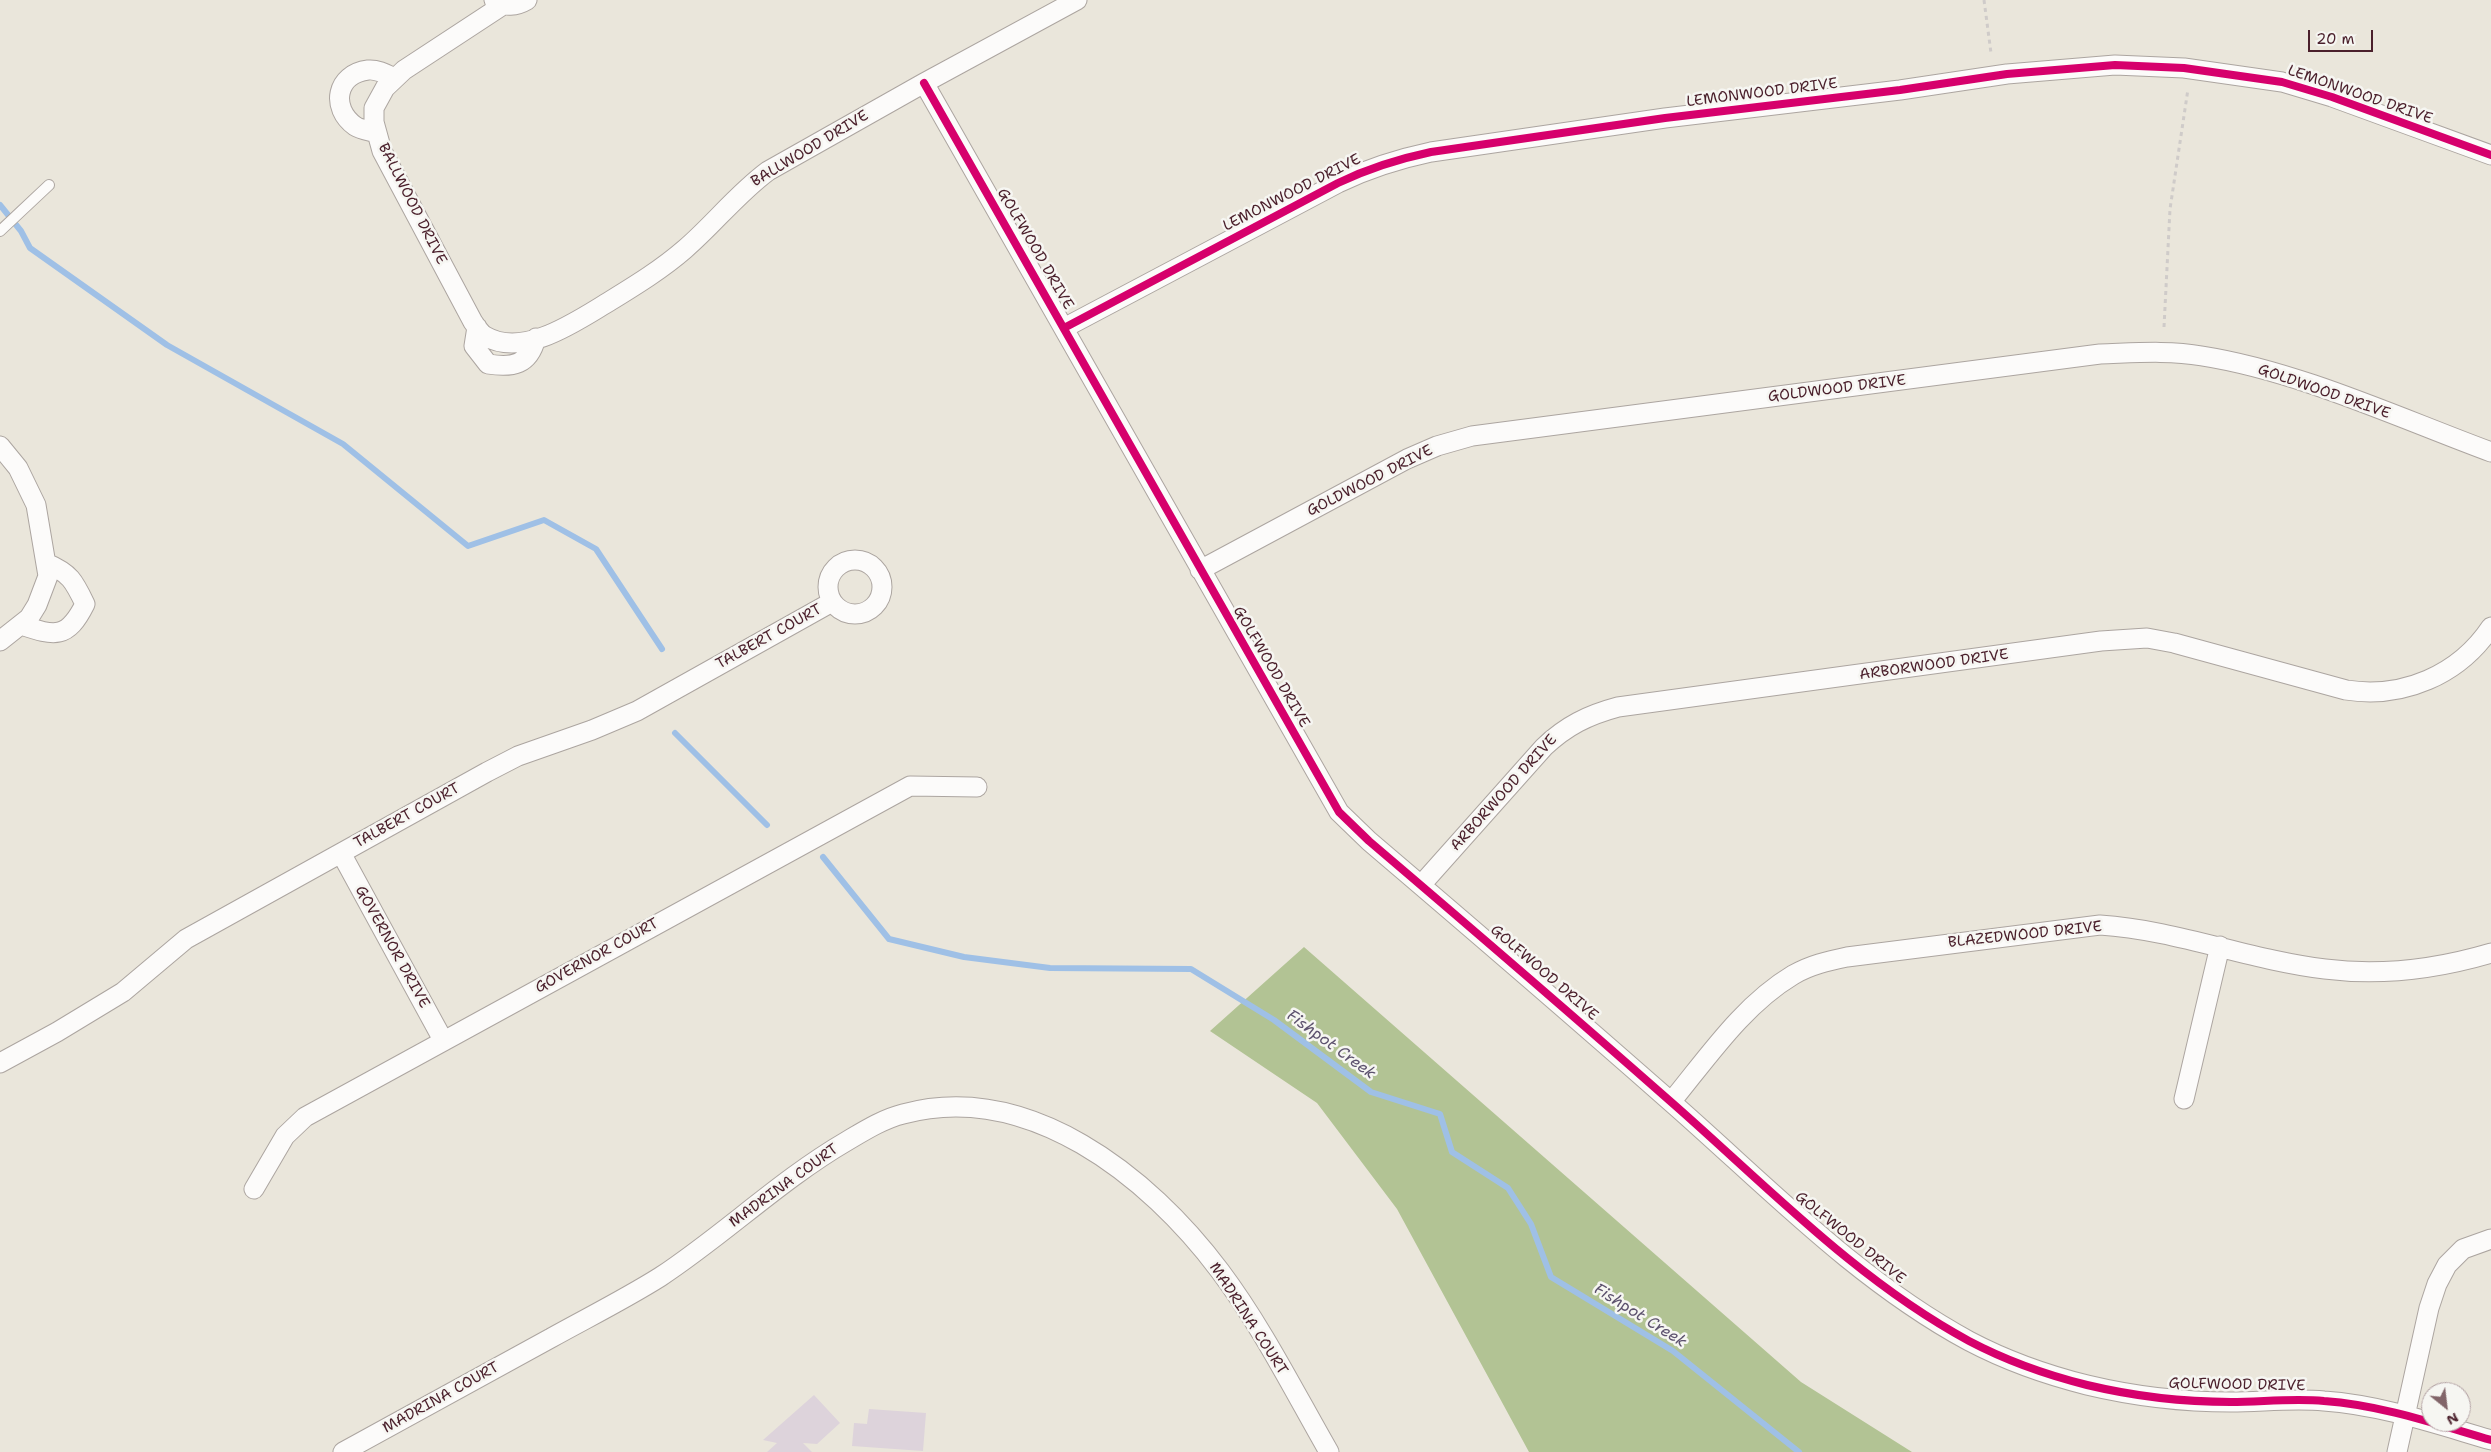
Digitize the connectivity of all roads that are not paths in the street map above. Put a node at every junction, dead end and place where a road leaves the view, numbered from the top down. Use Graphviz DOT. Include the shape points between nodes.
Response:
graph roads {
  1 [pos="527,0"];
  2 [pos="1077,0"];
  3 [pos="499,2"];
  4 [pos="394,78"];
  5 [pos="924,83"];
  6 [pos="377,133"];
  7 [pos="2491,155"];
  8 [pos="49,185"];
  9 [pos="0,232"];
  10 [pos="477,327"];
  11 [pos="1064,328"];
  12 [pos="536,338"];
  13 [pos="0,446"];
  14 [pos="2491,452"];
  15 [pos="46,563"];
  16 [pos="1200,570"];
  17 [pos="832,602"];
  18 [pos="21,625"];
  19 [pos="2491,627"];
  20 [pos="0,641"];
  21 [pos="977,788"];
  22 [pos="341,853"];
  23 [pos="1421,886"];
  24 [pos="2220,946"];
  25 [pos="2491,953"];
  26 [pos="443,1040"];
  27 [pos="0,1063"];
  28 [pos="2184,1099"];
  29 [pos="1671,1102"];
  30 [pos="254,1189"];
  31 [pos="2491,1239"];
  32 [pos="2406,1415"];
  33 [pos="2491,1440"];
  34 [pos="343,1452"];
  35 [pos="1330,1452"];
  36 [pos="2397,1452"];
  1 -- 3 [label="street" via="516,5"];
  2 -- 5 [label="street, BALLWOOD DRIVE"];
  3 -- 4 [label="street, BALLWOOD DRIVE"];
  4 -- 6 [label="street, BALLWOOD DRIVE" via="374,108"];
  4 -- 6 [label="street, BALLWOOD DRIVE" via="368,70 341,86 338,98 343,114 356,127"];
  5 -- 11 [label="street, GOLFWOOD DRIVE"];
  5 -- 12 [label="street, BALLWOOD DRIVE" via="768,171 744,189 685,249 641,282 583,319"];
  6 -- 10 [label="street, BALLWOOD DRIVE" via="382,151"];
  7 -- 11 [label="street, LEMONWOOD DRIVE" via="2332,96 2282,82 2149,65 2043,70 1665,118 1395,160 1338,183"];
  8 -- 9 [label="lane"];
  10 -- 12 [label="street, BALLWOOD DRIVE" via="483,336 495,340 515,343"];
  10 -- 12 [label="street, BALLWOOD DRIVE" via="474,346 488,364 509,366 518,363 532,351"];
  11 -- 16 [label="street, GOLFWOOD DRIVE"];
  13 -- 15 [label="street" via="18,468 36,505"];
  14 -- 16 [label="street, GOLDWOOD DRIVE" via="2306,382 2244,365 2168,352 2100,354 1472,436 1407,459"];
  15 -- 18 [label="street" via="48,576 37,605"];
  15 -- 18 [label="street" via="64,571 76,584 85,604 65,632 49,634"];
  16 -- 23 [label="street, GOLFWOOD DRIVE" via="1339,812"];
  17 -- 22 [label="street, TALBERT COURT" via="637,711 518,756"];
  18 -- 20 [label="street"];
  19 -- 23 [label="street, ARBORWOOD DRIVE" via="2469,656 2447,671 2407,688 2367,694 2147,638 2101,641 1618,707 1576,721 1560,732"];
  21 -- 26 [label="street, GOVERNOR COURT" via="910,786"];
  22 -- 26 [label="street, GOVERNOR DRIVE"];
  22 -- 27 [label="street, TALBERT COURT" via="186,939 123,992"];
  23 -- 29 [label="street, GOLFWOOD DRIVE"];
  24 -- 25 [label="street, BLAZEDWOOD DRIVE" via="2324,969 2365,972 2441,966"];
  24 -- 28 [label="street"];
  24 -- 29 [label="street, BLAZEDWOOD DRIVE" via="2140,928 2084,926 1820,962 1793,975 1748,1010"];
  26 -- 30 [label="street, GOVERNOR COURT" via="305,1117 285,1136"];
  29 -- 32 [label="street, GOLFWOOD DRIVE" via="1866,1272 1926,1315 1992,1352 2087,1385 2160,1398 2226,1402 2320,1400"];
  31 -- 32 [label="street" via="2463,1249 2444,1271 2430,1308"];
  32 -- 33 [label="street, GOLFWOOD DRIVE"];
  32 -- 36 [label="street"];
  34 -- 35 [label="street, MADRINA COURT" via="661,1276 813,1162 872,1126 902,1114 938,1108 972,1108 1011,1113 1077,1141 1143,1189 1175,1218 1236,1294"];
}
